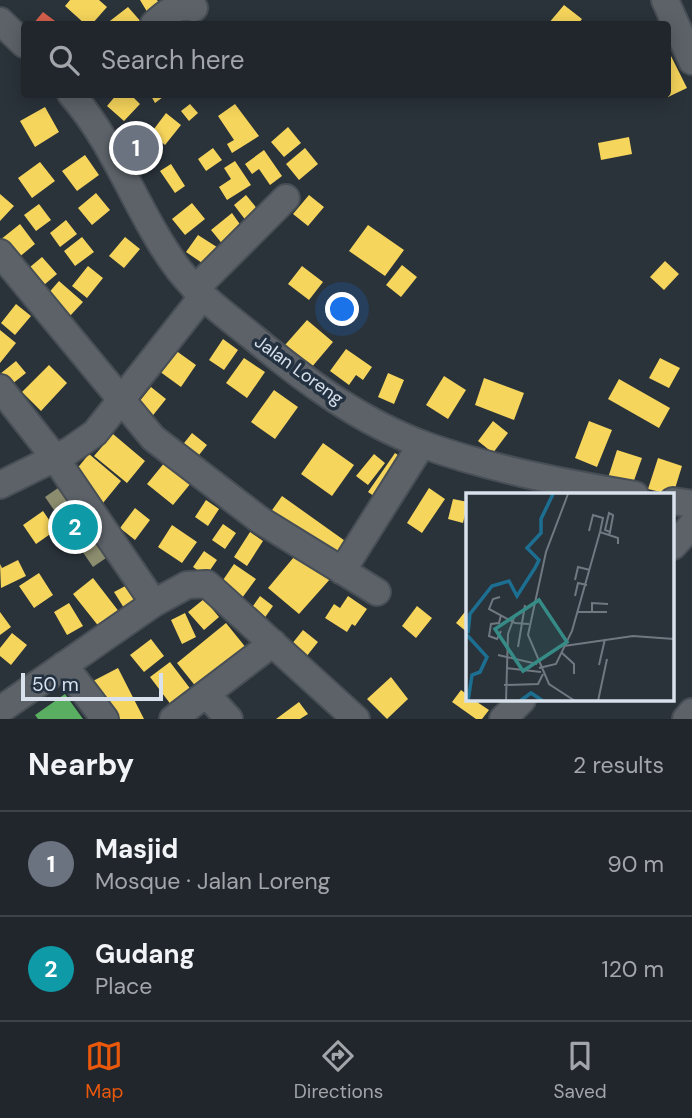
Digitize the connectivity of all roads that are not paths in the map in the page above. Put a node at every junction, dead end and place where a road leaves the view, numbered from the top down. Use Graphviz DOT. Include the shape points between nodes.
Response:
graph roads {
  1 [pos="665,0"];
  2 [pos="194,8"];
  3 [pos="0,21"];
  4 [pos="158,21"];
  5 [pos="21,41"];
  6 [pos="692,61"];
  7 [pos="76,98"];
  8 [pos="286,198"];
  9 [pos="0,253"];
  10 [pos="199,292"];
  11 [pos="0,388"];
  12 [pos="122,399"];
  13 [pos="422,444"];
  14 [pos="55,458"];
  15 [pos="0,485"];
  16 [pos="625,493"];
  17 [pos="674,501"];
  18 [pos="692,504"];
  19 [pos="692,525"];
  20 [pos="674,545"];
  21 [pos="342,571"];
  22 [pos="377,592"];
  23 [pos="154,603"];
  24 [pos="273,643"];
  25 [pos="64,665"];
  26 [pos="208,695"];
  27 [pos="520,702"];
  28 [pos="0,710"];
  29 [pos="692,712"];
  30 [pos="105,719"];
  31 [pos="173,719"];
  32 [pos="229,719"];
  33 [pos="356,719"];
  34 [pos="503,719"];
  35 [pos="686,719"];
  1 -- 6 [label="street"];
  2 -- 4 [label="street" via="171,10"];
  3 -- 5 [label="street"];
  7 -- 10 [label="street, Jalan Loreng" via="160,244"];
  8 -- 10 [label="street"];
  9 -- 12 [label="street"];
  10 -- 12 [label="street"];
  10 -- 13 [label="street, Jalan Loreng" via="313,385"];
  11 -- 14 [label="street"];
  12 -- 14 [label="street" via="95,432"];
  12 -- 21 [label="street" via="153,438 260,520"];
  13 -- 16 [label="street, Jalan Loreng" via="546,478"];
  13 -- 21 [label="street"];
  14 -- 15 [label="street"];
  14 -- 23 [label="street"];
  17 -- 18 [label="street"];
  19 -- 20 [label="street"];
  21 -- 22 [label="street"];
  23 -- 24 [label="street" via="187,585 207,584"];
  23 -- 25 [label="street"];
  24 -- 26 [label="street"];
  24 -- 33 [label="street"];
  25 -- 28 [label="street"];
  25 -- 30 [label="street"];
  26 -- 31 [label="street"];
  26 -- 32 [label="street"];
  27 -- 34 [label="street"];
  29 -- 35 [label="street"];
}
